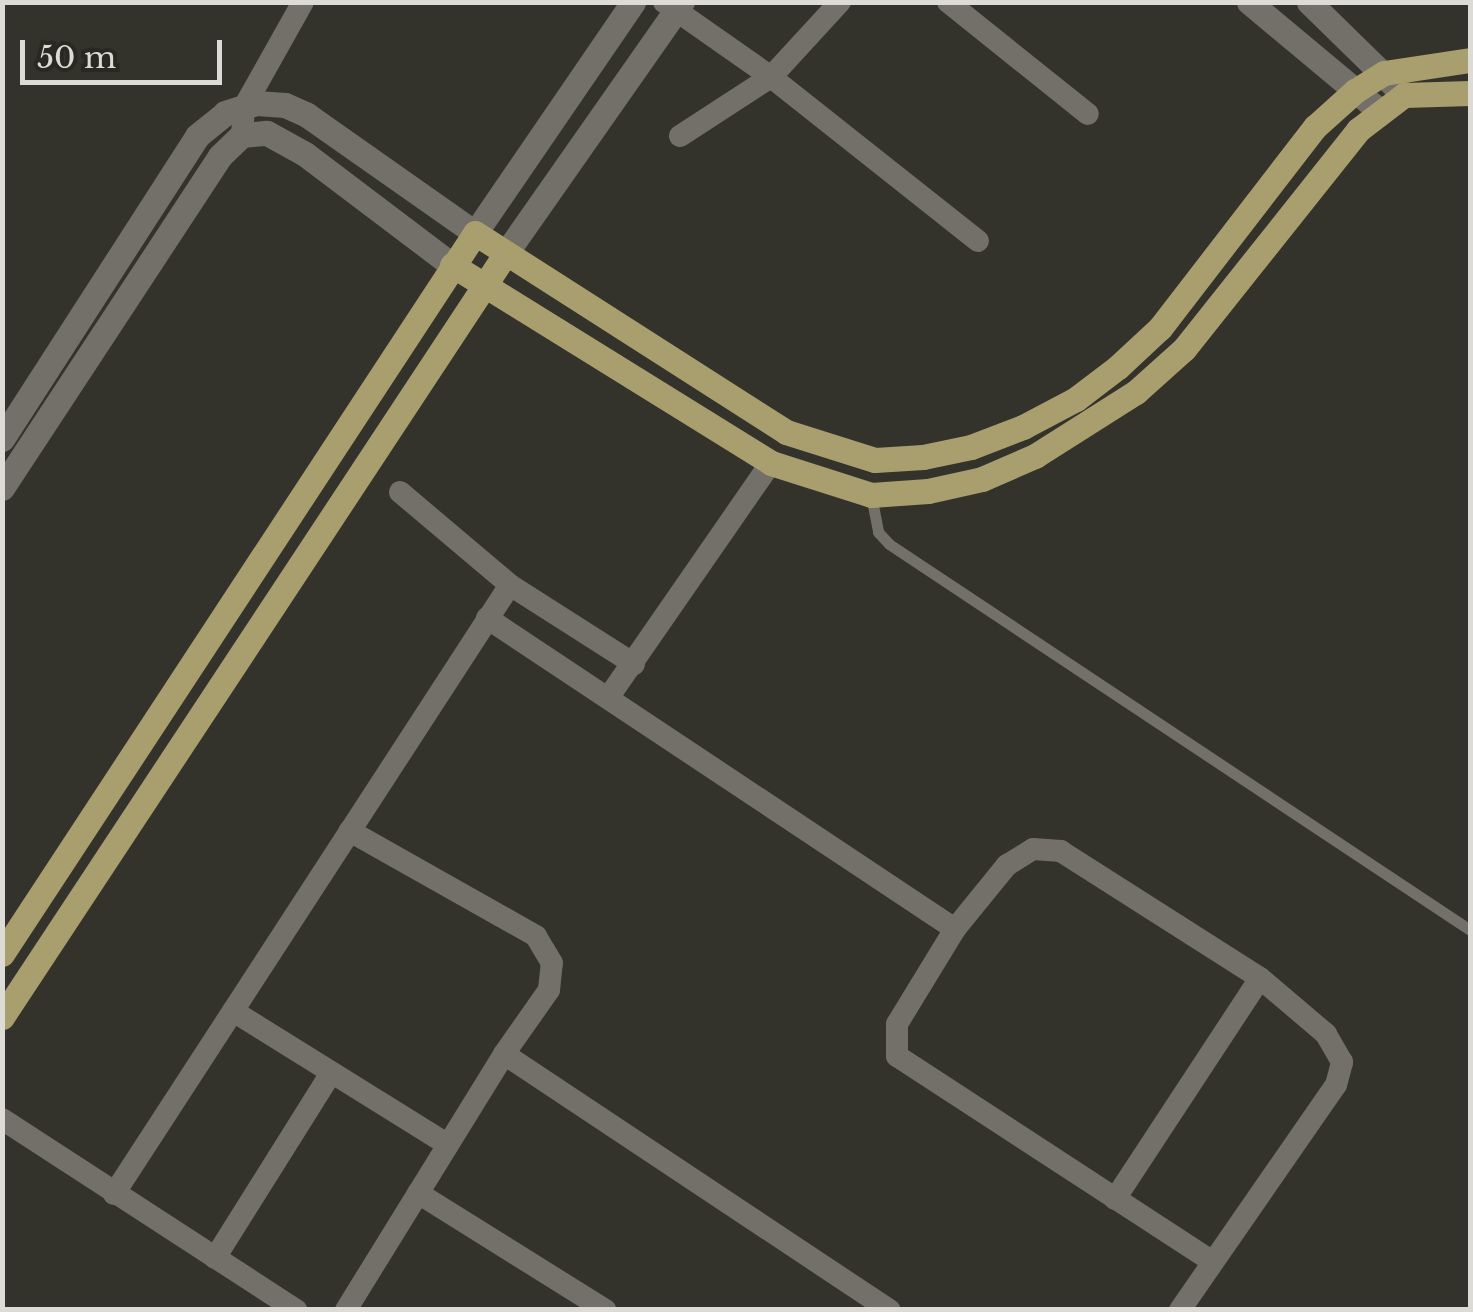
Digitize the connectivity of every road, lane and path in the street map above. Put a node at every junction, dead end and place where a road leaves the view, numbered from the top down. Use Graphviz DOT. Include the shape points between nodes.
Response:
graph roads {
  1 [pos="303,2"];
  2 [pos="633,2"];
  3 [pos="840,2"];
  4 [pos="948,2"];
  5 [pos="1249,2"];
  6 [pos="1309,2"];
  7 [pos="674,5"];
  8 [pos="1470,60"];
  9 [pos="1384,72"];
  10 [pos="771,77"];
  11 [pos="1356,90"];
  12 [pos="1470,93"];
  13 [pos="1404,95"];
  14 [pos="244,106"];
  15 [pos="1380,111"];
  16 [pos="1088,114"];
  17 [pos="242,135"];
  18 [pos="680,136"];
  19 [pos="476,233"];
  20 [pos="978,241"];
  21 [pos="506,254"];
  22 [pos="452,265"];
  23 [pos="483,286"];
  24 [pos="2,439"];
  25 [pos="772,464"];
  26 [pos="2,488"];
  27 [pos="400,492"];
  28 [pos="871,495"];
  29 [pos="510,585"];
  30 [pos="487,618"];
  31 [pos="634,664"];
  32 [pos="608,698"];
  33 [pos="350,831"];
  34 [pos="955,930"];
  35 [pos="1470,930"];
  36 [pos="2,954"];
  37 [pos="1260,978"];
  38 [pos="233,1011"];
  39 [pos="2,1017"];
  40 [pos="504,1054"];
  41 [pos="332,1073"];
  42 [pos="2,1119"];
  43 [pos="448,1145"];
  44 [pos="418,1193"];
  45 [pos="114,1194"];
  46 [pos="1115,1199"];
  47 [pos="215,1258"];
  48 [pos="1212,1262"];
  49 [pos="887,1309"];
  50 [pos="296,1310"];
  51 [pos="346,1310"];
  52 [pos="605,1310"];
  53 [pos="1180,1310"];
  1 -- 14 [label="street"];
  2 -- 19 [label="street"];
  3 -- 10 [label="street"];
  4 -- 16 [label="street"];
  5 -- 11 [label="street"];
  6 -- 9 [label="street"];
  7 -- 10 [label="street"];
  7 -- 21 [label="street"];
  8 -- 9 [label="main road"];
  9 -- 11 [label="main road"];
  9 -- 13 [label="street"];
  10 -- 18 [label="street"];
  10 -- 20 [label="street"];
  11 -- 15 [label="street"];
  11 -- 21 [label="main road" via="1315,126 1160,328 1118,367 1023,427 923,457 874,460 786,432"];
  12 -- 13 [label="main road"];
  13 -- 15 [label="main road"];
  14 -- 17 [label="street"];
  14 -- 19 [label="street" via="286,105 307,115"];
  14 -- 24 [label="street" via="197,136"];
  15 -- 28 [label="main road" via="1340,149 1184,348 1136,392 1049,448 982,479"];
  17 -- 22 [label="street" via="268,133 306,154"];
  17 -- 26 [label="street" via="220,156"];
  19 -- 21 [label="main road"];
  19 -- 22 [label="main road"];
  21 -- 23 [label="main road"];
  22 -- 23 [label="main road"];
  22 -- 36 [label="main road"];
  23 -- 25 [label="main road"];
  23 -- 39 [label="main road"];
  25 -- 28 [label="main road"];
  25 -- 31 [label="street"];
  27 -- 29 [label="street"];
  28 -- 35 [label="lane" via="878,532 889,544"];
  29 -- 30 [label="street"];
  29 -- 31 [label="street"];
  30 -- 32 [label="street"];
  30 -- 33 [label="street"];
  31 -- 32 [label="street"];
  32 -- 34 [label="street"];
  33 -- 38 [label="street"];
  33 -- 40 [label="street" via="536,936 552,963 549,990"];
  34 -- 37 [label="street" via="1007,865 1033,849 1061,852"];
  34 -- 46 [label="street" via="897,1024 897,1056"];
  37 -- 46 [label="street"];
  37 -- 48 [label="street" via="1326,1034 1342,1062 1336,1084"];
  38 -- 41 [label="street"];
  38 -- 45 [label="street"];
  40 -- 43 [label="street"];
  40 -- 49 [label="street"];
  41 -- 43 [label="street"];
  41 -- 47 [label="street"];
  42 -- 45 [label="street"];
  43 -- 44 [label="street"];
  44 -- 51 [label="street"];
  44 -- 52 [label="street"];
  45 -- 47 [label="street"];
  46 -- 48 [label="street"];
  47 -- 50 [label="street"];
  48 -- 53 [label="street"];
}
